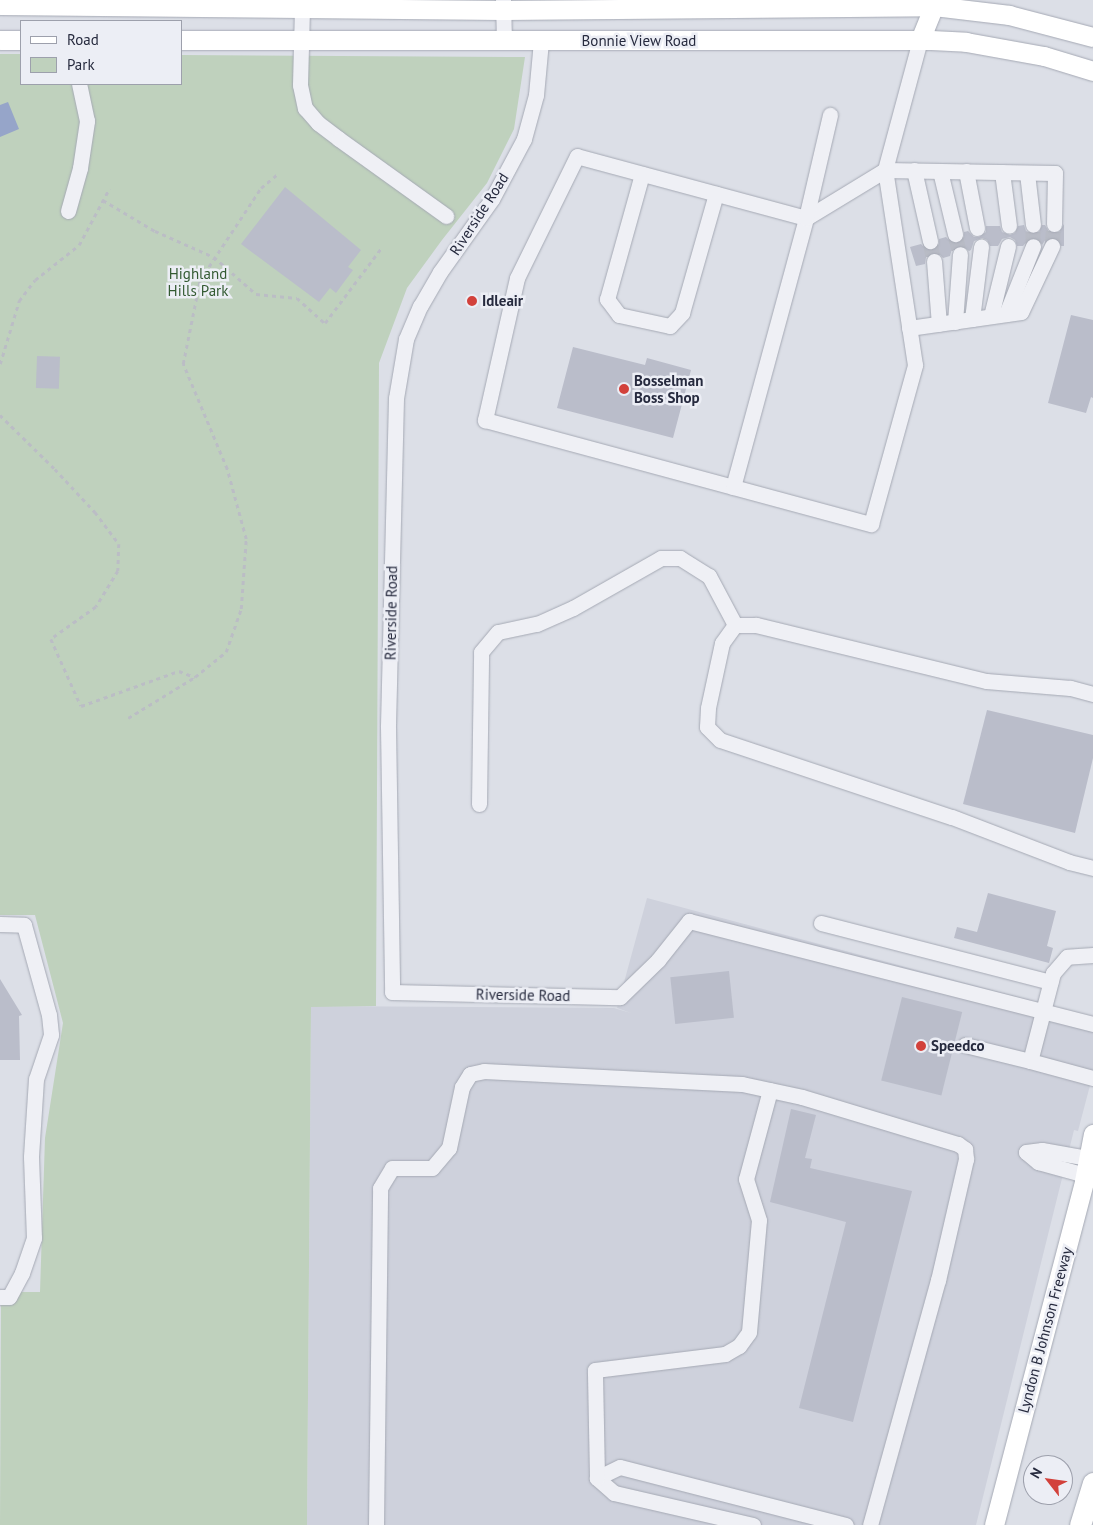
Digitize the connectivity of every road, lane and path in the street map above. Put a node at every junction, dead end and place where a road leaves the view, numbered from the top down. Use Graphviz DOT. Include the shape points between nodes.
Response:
graph roads {
  1 [pos="892,3"];
  2 [pos="934,3"];
  3 [pos="0,5"];
  4 [pos="503,5"];
  5 [pos="302,8"];
  6 [pos="68,9"];
  7 [pos="1093,37"];
  8 [pos="0,40"];
  9 [pos="20,40"];
  10 [pos="182,40"];
  11 [pos="920,40"];
  12 [pos="302,41"];
  13 [pos="504,41"];
  14 [pos="541,41"];
  15 [pos="1093,71"];
  16 [pos="79,85"];
  17 [pos="830,115"];
  18 [pos="885,170"];
  19 [pos="914,170"];
  20 [pos="940,171"];
  21 [pos="966,171"];
  22 [pos="1002,172"];
  23 [pos="278,173"];
  24 [pos="1027,173"];
  25 [pos="642,174"];
  26 [pos="109,189"];
  27 [pos="716,194"];
  28 [pos="103,200"];
  29 [pos="68,211"];
  30 [pos="446,216"];
  31 [pos="806,218"];
  32 [pos="1054,224"];
  33 [pos="1033,225"];
  34 [pos="1009,226"];
  35 [pos="977,228"];
  36 [pos="955,234"];
  37 [pos="930,241"];
  38 [pos="1008,246"];
  39 [pos="1033,246"];
  40 [pos="1052,246"];
  41 [pos="382,247"];
  42 [pos="981,247"];
  43 [pos="960,254"];
  44 [pos="214,257"];
  45 [pos="934,261"];
  46 [pos="998,315"];
  47 [pos="972,319"];
  48 [pos="955,322"];
  49 [pos="939,324"];
  50 [pos="909,328"];
  51 [pos="0,364"];
  52 [pos="0,415"];
  53 [pos="733,487"];
  54 [pos="736,625"];
  55 [pos="195,677"];
  56 [pos="1093,694"];
  57 [pos="128,718"];
  58 [pos="479,804"];
  59 [pos="1093,868"];
  60 [pos="821,923"];
  61 [pos="0,924"];
  62 [pos="1093,955"];
  63 [pos="1050,982"];
  64 [pos="1041,1012"];
  65 [pos="1093,1024"];
  66 [pos="965,1045"];
  67 [pos="1030,1061"];
  68 [pos="1093,1078"];
  69 [pos="770,1090"];
  70 [pos="1093,1134"];
  71 [pos="4,1297"];
  72 [pos="597,1478"];
  73 [pos="1093,1483"];
  74 [pos="376,1525"];
  75 [pos="753,1525"];
  76 [pos="846,1525"];
  77 [pos="870,1525"];
  78 [pos="994,1525"];
  79 [pos="1080,1525"];
  1 -- 2 [label="main road"];
  1 -- 4 [label="main road"];
  2 -- 7 [label="main road" via="1009,15"];
  2 -- 11 [label="main road"];
  3 -- 6 [label="main road"];
  4 -- 5 [label="main road"];
  4 -- 13 [label="street"];
  5 -- 6 [label="main road"];
  5 -- 12 [label="street"];
  8 -- 9 [label="main road"];
  10 -- 12 [label="main road, Bonnie View Road"];
  11 -- 14 [label="main road, Bonnie View Road"];
  11 -- 15 [label="main road, Bonnie View Road" via="1005,48"];
  11 -- 18 [label="street"];
  12 -- 13 [label="main road, Bonnie View Road"];
  12 -- 30 [label="street" via="300,85 305,108 339,140"];
  13 -- 14 [label="main road, Bonnie View Road"];
  14 -- 64 [label="street, Riverside Road" via="536,96 524,139 492,200 440,272 420,306 406,339 396,398 388,727 392,992 620,997 658,960 689,921"];
  16 -- 29 [label="street" via="86,121 80,168"];
  17 -- 31 [label="street"];
  18 -- 19 [label="street"];
  18 -- 31 [label="street"];
  18 -- 50 [label="street"];
  19 -- 20 [label="street"];
  19 -- 37 [label="street"];
  20 -- 21 [label="street"];
  20 -- 36 [label="street"];
  21 -- 22 [label="street"];
  21 -- 35 [label="street"];
  22 -- 24 [label="street"];
  22 -- 34 [label="street"];
  23 -- 44 [label="path" via="260,188"];
  24 -- 32 [label="street" via="1055,173"];
  24 -- 33 [label="street"];
  25 -- 27 [label="street"];
  25 -- 27 [label="street" via="607,299 620,315 670,326 682,313"];
  25 -- 53 [label="street" via="577,156 516,278 485,420"];
  26 -- 28 [label="path"];
  27 -- 31 [label="street"];
  28 -- 44 [label="path" via="156,231"];
  28 -- 51 [label="path" via="79,245 34,280 19,301"];
  31 -- 53 [label="street"];
  38 -- 46 [label="street"];
  39 -- 46 [label="street"];
  40 -- 46 [label="street" via="1021,312"];
  41 -- 44 [label="path" via="325,323 297,298 256,294"];
  42 -- 47 [label="street"];
  43 -- 48 [label="street"];
  44 -- 55 [label="path" via="200,280 183,364 227,469 246,539 241,609 226,652"];
  45 -- 49 [label="street"];
  46 -- 47 [label="street"];
  47 -- 48 [label="street"];
  48 -- 49 [label="street"];
  49 -- 50 [label="street"];
  50 -- 53 [label="street" via="915,365 871,524"];
  52 -- 55 [label="path" via="56,469 119,544 118,571 96,607 51,639 81,706 180,671"];
  54 -- 56 [label="street" via="756,625 986,681 1070,688"];
  54 -- 58 [label="street" via="709,576 680,558 661,558 538,624 498,632 481,652"];
  54 -- 59 [label="street" via="722,643 708,708 707,727 720,740"];
  55 -- 57 [label="path"];
  60 -- 63 [label="street"];
  61 -- 71 [label="street" via="24,925 49,1015 51,1035 36,1079 31,1157 34,1238 22,1273"];
  62 -- 63 [label="street" via="1068,957 1053,973"];
  63 -- 64 [label="street"];
  64 -- 65 [label="street"];
  64 -- 67 [label="street"];
  66 -- 67 [label="street"];
  67 -- 68 [label="street"];
  69 -- 72 [label="street" via="746,1179 759,1220 749,1332 739,1346 725,1354 595,1370"];
  69 -- 74 [label="street" via="733,1083 484,1071 470,1074 462,1087 449,1148 444,1155 432,1168 392,1168 380,1188"];
  69 -- 77 [label="street" via="958,1144 965,1149 966,1159 938,1280"];
  70 -- 78 [label="main road, Lyndon B Johnson Freeway"];
  72 -- 75 [label="street" via="614,1493"];
  72 -- 76 [label="street" via="620,1467"];
  73 -- 79 [label="highway"];
}
